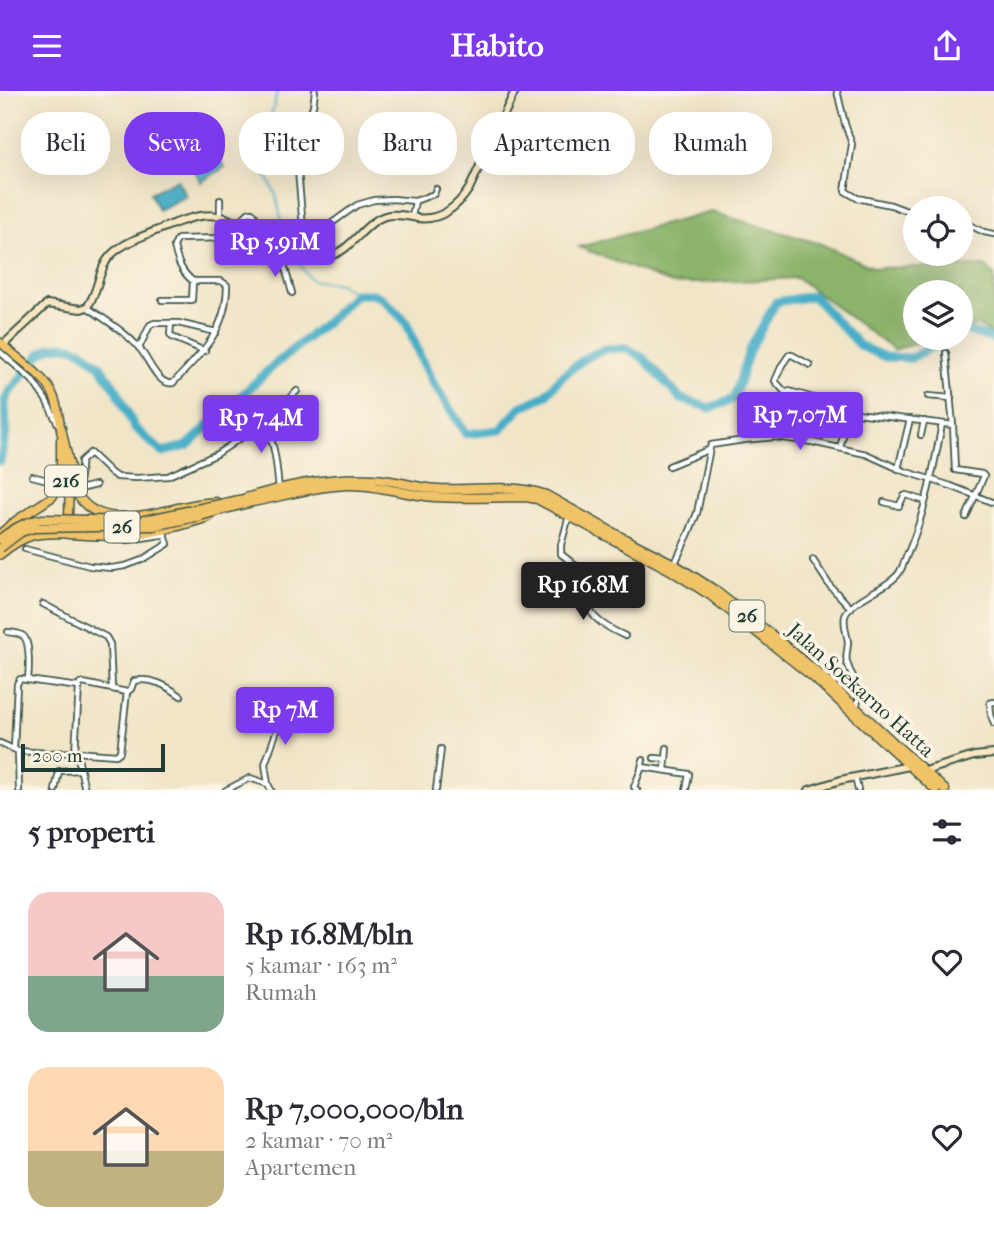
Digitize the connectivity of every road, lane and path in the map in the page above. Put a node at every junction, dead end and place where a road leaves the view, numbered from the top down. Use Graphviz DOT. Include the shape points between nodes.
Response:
graph roads {
  1 [pos="315,91"];
  2 [pos="515,91"];
  3 [pos="837,91"];
  4 [pos="311,112"];
  5 [pos="297,175"];
  6 [pos="436,189"];
  7 [pos="219,200"];
  8 [pos="415,201"];
  9 [pos="903,210"];
  10 [pos="220,217"];
  11 [pos="412,217"];
  12 [pos="260,223"];
  13 [pos="237,224"];
  14 [pos="973,227"];
  15 [pos="994,234"];
  16 [pos="304,238"];
  17 [pos="262,252"];
  18 [pos="298,253"];
  19 [pos="282,257"];
  20 [pos="193,281"];
  21 [pos="292,293"];
  22 [pos="162,300"];
  23 [pos="87,307"];
  24 [pos="171,324"];
  25 [pos="216,332"];
  26 [pos="139,348"];
  27 [pos="3,349"];
  28 [pos="205,351"];
  29 [pos="946,353"];
  30 [pos="810,365"];
  31 [pos="297,391"];
  32 [pos="785,392"];
  33 [pos="928,396"];
  34 [pos="951,398"];
  35 [pos="849,412"];
  36 [pos="254,413"];
  37 [pos="910,419"];
  38 [pos="924,421"];
  39 [pos="264,422"];
  40 [pos="942,424"];
  41 [pos="953,425"];
  42 [pos="61,428"];
  43 [pos="921,435"];
  44 [pos="775,437"];
  45 [pos="840,448"];
  46 [pos="709,450"];
  47 [pos="669,466"];
  48 [pos="898,469"];
  49 [pos="32,476"];
  50 [pos="929,479"];
  51 [pos="59,483"];
  52 [pos="96,485"];
  53 [pos="76,490"];
  54 [pos="279,490"];
  55 [pos="976,496"];
  56 [pos="544,498"];
  57 [pos="250,500"];
  58 [pos="925,501"];
  59 [pos="884,502"];
  60 [pos="994,503"];
  61 [pos="569,516"];
  62 [pos="966,517"];
  63 [pos="161,533"];
  64 [pos="0,534"];
  65 [pos="68,534"];
  66 [pos="0,539"];
  67 [pos="113,540"];
  68 [pos="0,548"];
  69 [pos="25,549"];
  70 [pos="0,555"];
  71 [pos="813,560"];
  72 [pos="572,564"];
  73 [pos="674,564"];
  74 [pos="589,576"];
  75 [pos="43,604"];
  76 [pos="851,608"];
  77 [pos="8,632"];
  78 [pos="625,636"];
  79 [pos="28,680"];
  80 [pos="79,687"];
  81 [pos="112,688"];
  82 [pos="127,691"];
  83 [pos="181,696"];
  84 [pos="994,702"];
  85 [pos="856,708"];
  86 [pos="284,710"];
  87 [pos="994,724"];
  88 [pos="0,743"];
  89 [pos="667,748"];
  90 [pos="440,749"];
  91 [pos="16,750"];
  92 [pos="75,752"];
  93 [pos="994,754"];
  94 [pos="654,758"];
  95 [pos="666,759"];
  96 [pos="643,760"];
  97 [pos="909,766"];
  98 [pos="641,768"];
  99 [pos="80,770"];
  100 [pos="665,770"];
  101 [pos="925,771"];
  102 [pos="855,777"];
  103 [pos="270,787"];
  104 [pos="813,789"];
  105 [pos="19,790"];
  106 [pos="55,790"];
  107 [pos="85,790"];
  108 [pos="226,790"];
  109 [pos="436,790"];
  110 [pos="637,790"];
  111 [pos="686,790"];
  112 [pos="858,790"];
  113 [pos="936,790"];
  114 [pos="945,790"];
  1 -- 4 [label="street"];
  2 -- 11 [label="street" via="461,201 436,216"];
  3 -- 9 [label="street" via="852,144 845,192"];
  5 -- 16 [label="street"];
  6 -- 8 [label="street"];
  7 -- 10 [label="street"];
  8 -- 11 [label="street"];
  8 -- 16 [label="street" via="374,200 356,205"];
  10 -- 13 [label="street"];
  10 -- 23 [label="street" via="191,217 117,250 106,262"];
  11 -- 18 [label="street" via="384,216 333,255"];
  12 -- 13 [label="street" via="252,212"];
  13 -- 17 [label="street"];
  14 -- 15 [label="street"];
  16 -- 18 [label="street"];
  17 -- 19 [label="street"];
  17 -- 20 [label="street" via="246,251 224,238 178,239 174,246 178,260"];
  18 -- 19 [label="street"];
  19 -- 21 [label="street"];
  20 -- 22 [label="street" via="192,300"];
  20 -- 25 [label="street" via="226,283 225,307"];
  23 -- 26 [label="street"];
  23 -- 27 [label="street" via="47,304"];
  24 -- 25 [label="street"];
  24 -- 26 [label="street" via="152,323"];
  24 -- 28 [label="street" via="172,337"];
  25 -- 28 [label="street"];
  26 -- 28 [label="street" via="169,384"];
  27 -- 42 [label="main road, 216" via="52,390"];
  29 -- 34 [label="street"];
  30 -- 32 [label="street" via="789,355 775,381"];
  31 -- 39 [label="street"];
  32 -- 35 [label="street"];
  32 -- 44 [label="street" via="777,408"];
  33 -- 34 [label="street"];
  34 -- 41 [label="street"];
  35 -- 37 [label="street"];
  35 -- 45 [label="street"];
  36 -- 39 [label="street"];
  37 -- 38 [label="street"];
  37 -- 48 [label="street"];
  38 -- 40 [label="street"];
  38 -- 43 [label="street"];
  39 -- 53 [label="street" via="217,454 168,477 117,477 90,453 81,461"];
  39 -- 54 [label="street" via="273,444"];
  40 -- 41 [label="street"];
  40 -- 50 [label="street"];
  41 -- 55 [label="street" via="954,469 984,475"];
  42 -- 51 [label="highway"];
  42 -- 53 [label="highway"];
  42 -- 65 [label="main road, 216"];
  44 -- 45 [label="street"];
  44 -- 46 [label="street" via="721,443"];
  45 -- 48 [label="street"];
  46 -- 47 [label="street"];
  46 -- 73 [label="street" via="697,513"];
  48 -- 50 [label="street"];
  49 -- 51 [label="street"];
  50 -- 55 [label="street"];
  50 -- 58 [label="street"];
  51 -- 64 [label="highway" via="52,497"];
  52 -- 53 [label="street"];
  53 -- 57 [label="highway" via="94,512 120,516"];
  54 -- 56 [label="highway, Jalan Soekarno Hatta / 26" via="351,478 439,489 498,488 534,492"];
  54 -- 57 [label="highway, Jalan Soekarno Hatta / 26"];
  55 -- 60 [label="street"];
  55 -- 62 [label="street"];
  56 -- 57 [label="highway, Jalan Soekarno Hatta / 26" via="435,497 350,485"];
  56 -- 61 [label="highway, Jalan Soekarno Hatta / 26"];
  56 -- 73 [label="highway, Jalan Soekarno Hatta / 26"];
  57 -- 63 [label="highway"];
  57 -- 66 [label="highway, Jalan Soekarno Hatta / 26, bridge" via="140,521 33,520"];
  57 -- 68 [label="highway, Jalan Soekarno Hatta / 26, bridge" via="154,526 34,528"];
  58 -- 59 [label="street" via="905,495 899,506"];
  58 -- 76 [label="street" via="898,575"];
  61 -- 72 [label="street" via="560,551"];
  61 -- 97 [label="highway, Jalan Soekarno Hatta / 26" via="710,595 788,656"];
  63 -- 65 [label="highway"];
  63 -- 67 [label="street"];
  63 -- 69 [label="street" via="168,544 142,560 112,568"];
  65 -- 70 [label="main road" via="33,535"];
  71 -- 76 [label="street"];
  72 -- 74 [label="street"];
  72 -- 78 [label="street" via="566,574 593,600 592,612 605,626"];
  73 -- 85 [label="highway, Jalan Soekarno Hatta / 26" via="767,631"];
  75 -- 81 [label="street" via="106,637"];
  76 -- 85 [label="street" via="845,618 846,655 859,688"];
  77 -- 79 [label="street" via="26,640"];
  79 -- 80 [label="street"];
  79 -- 91 [label="street" via="20,678 17,684"];
  80 -- 81 [label="street" via="83,683"];
  80 -- 92 [label="street"];
  81 -- 82 [label="street"];
  82 -- 83 [label="street" via="140,680 158,682"];
  82 -- 92 [label="street" via="119,754"];
  84 -- 87 [label="street" via="990,708"];
  85 -- 101 [label="highway, Jalan Soekarno Hatta / 26"];
  86 -- 103 [label="street" via="265,764"];
  88 -- 91 [label="street"];
  89 -- 95 [label="street"];
  90 -- 109 [label="street"];
  91 -- 92 [label="street"];
  91 -- 105 [label="street"];
  92 -- 99 [label="street"];
  93 -- 101 [label="street"];
  94 -- 95 [label="street"];
  95 -- 100 [label="street"];
  96 -- 98 [label="street"];
  97 -- 102 [label="street"];
  97 -- 113 [label="highway, Jalan Soekarno Hatta / 26"];
  98 -- 100 [label="street"];
  98 -- 110 [label="street"];
  99 -- 106 [label="street" via="59,771"];
  99 -- 107 [label="street"];
  100 -- 111 [label="street" via="689,772"];
  101 -- 114 [label="highway, Jalan Soekarno Hatta / 26"];
  102 -- 104 [label="street"];
  102 -- 112 [label="street"];
  103 -- 108 [label="street" via="250,778"];
}
